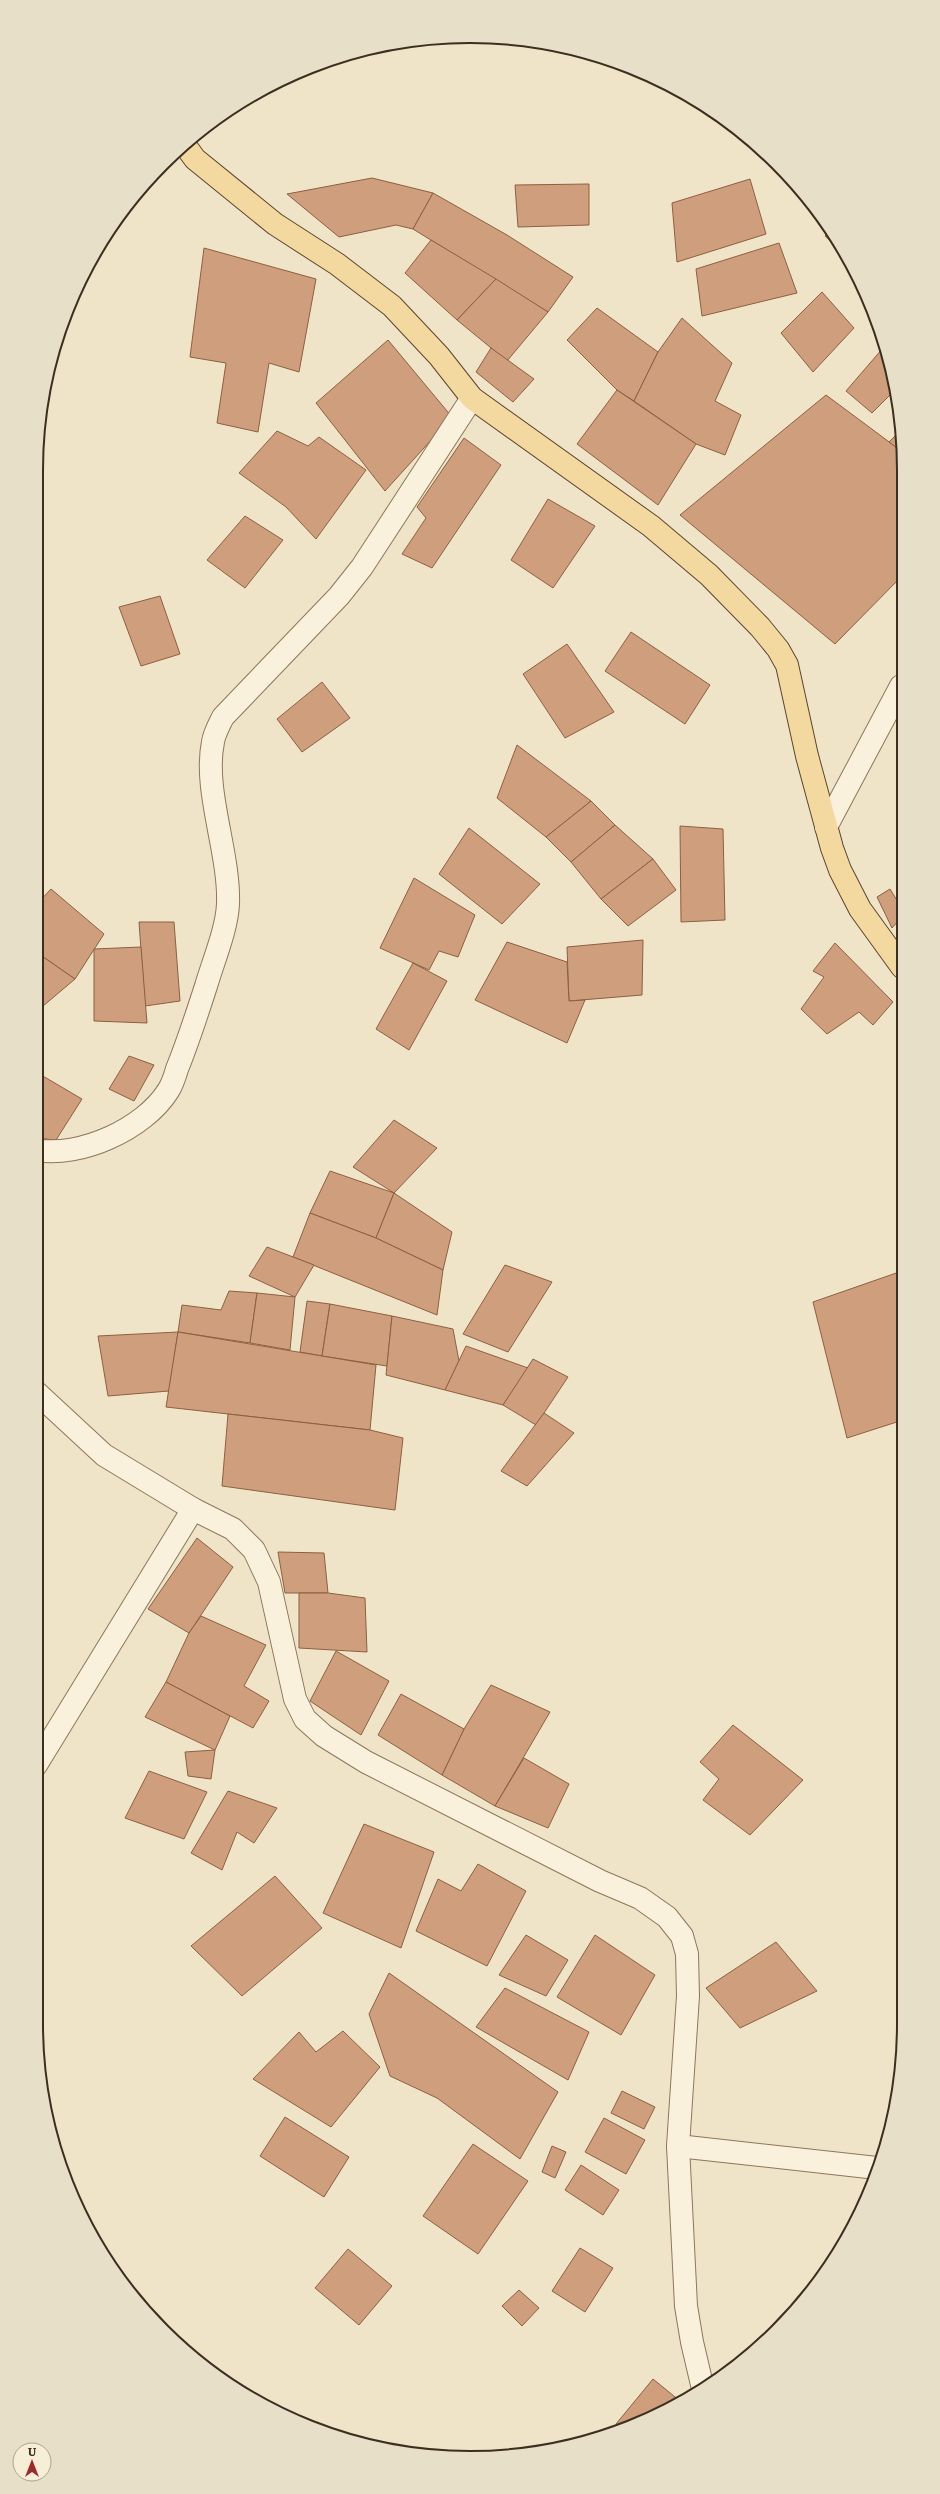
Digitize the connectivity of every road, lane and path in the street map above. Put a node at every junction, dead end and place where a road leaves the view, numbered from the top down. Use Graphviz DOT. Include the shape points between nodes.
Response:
graph roads {
  1 [pos="188,149"];
  2 [pos="472,398"];
  3 [pos="897,694"];
  4 [pos="826,827"];
  5 [pos="897,960"];
  6 [pos="43,1151"];
  7 [pos="43,1398"];
  8 [pos="193,1509"];
  9 [pos="43,1754"];
  10 [pos="678,2146"];
  11 [pos="872,2167"];
  12 [pos="701,2383"];
  1 -- 2 [label="main road" via="195,159 270,220 336,264 392,306 439,356"];
  2 -- 4 [label="main road" via="651,526 709,575 760,627 778,649 786,665"];
  2 -- 6 [label="street" via="362,568 223,717 213,741 211,763 228,874 228,906 219,945 197,1014 168,1091 148,1113 121,1134 82,1147"];
  3 -- 4 [label="street"];
  4 -- 5 [label="main road" via="840,870 860,910"];
  7 -- 8 [label="street" via="104,1455"];
  8 -- 9 [label="street"];
  8 -- 10 [label="street" via="233,1529 254,1550 269,1582 296,1698 305,1719 324,1736 366,1762 600,1881 640,1898 668,1917 682,1936 687,1954 688,1996"];
  10 -- 11 [label="street"];
  10 -- 12 [label="street" via="686,2306"];
}
